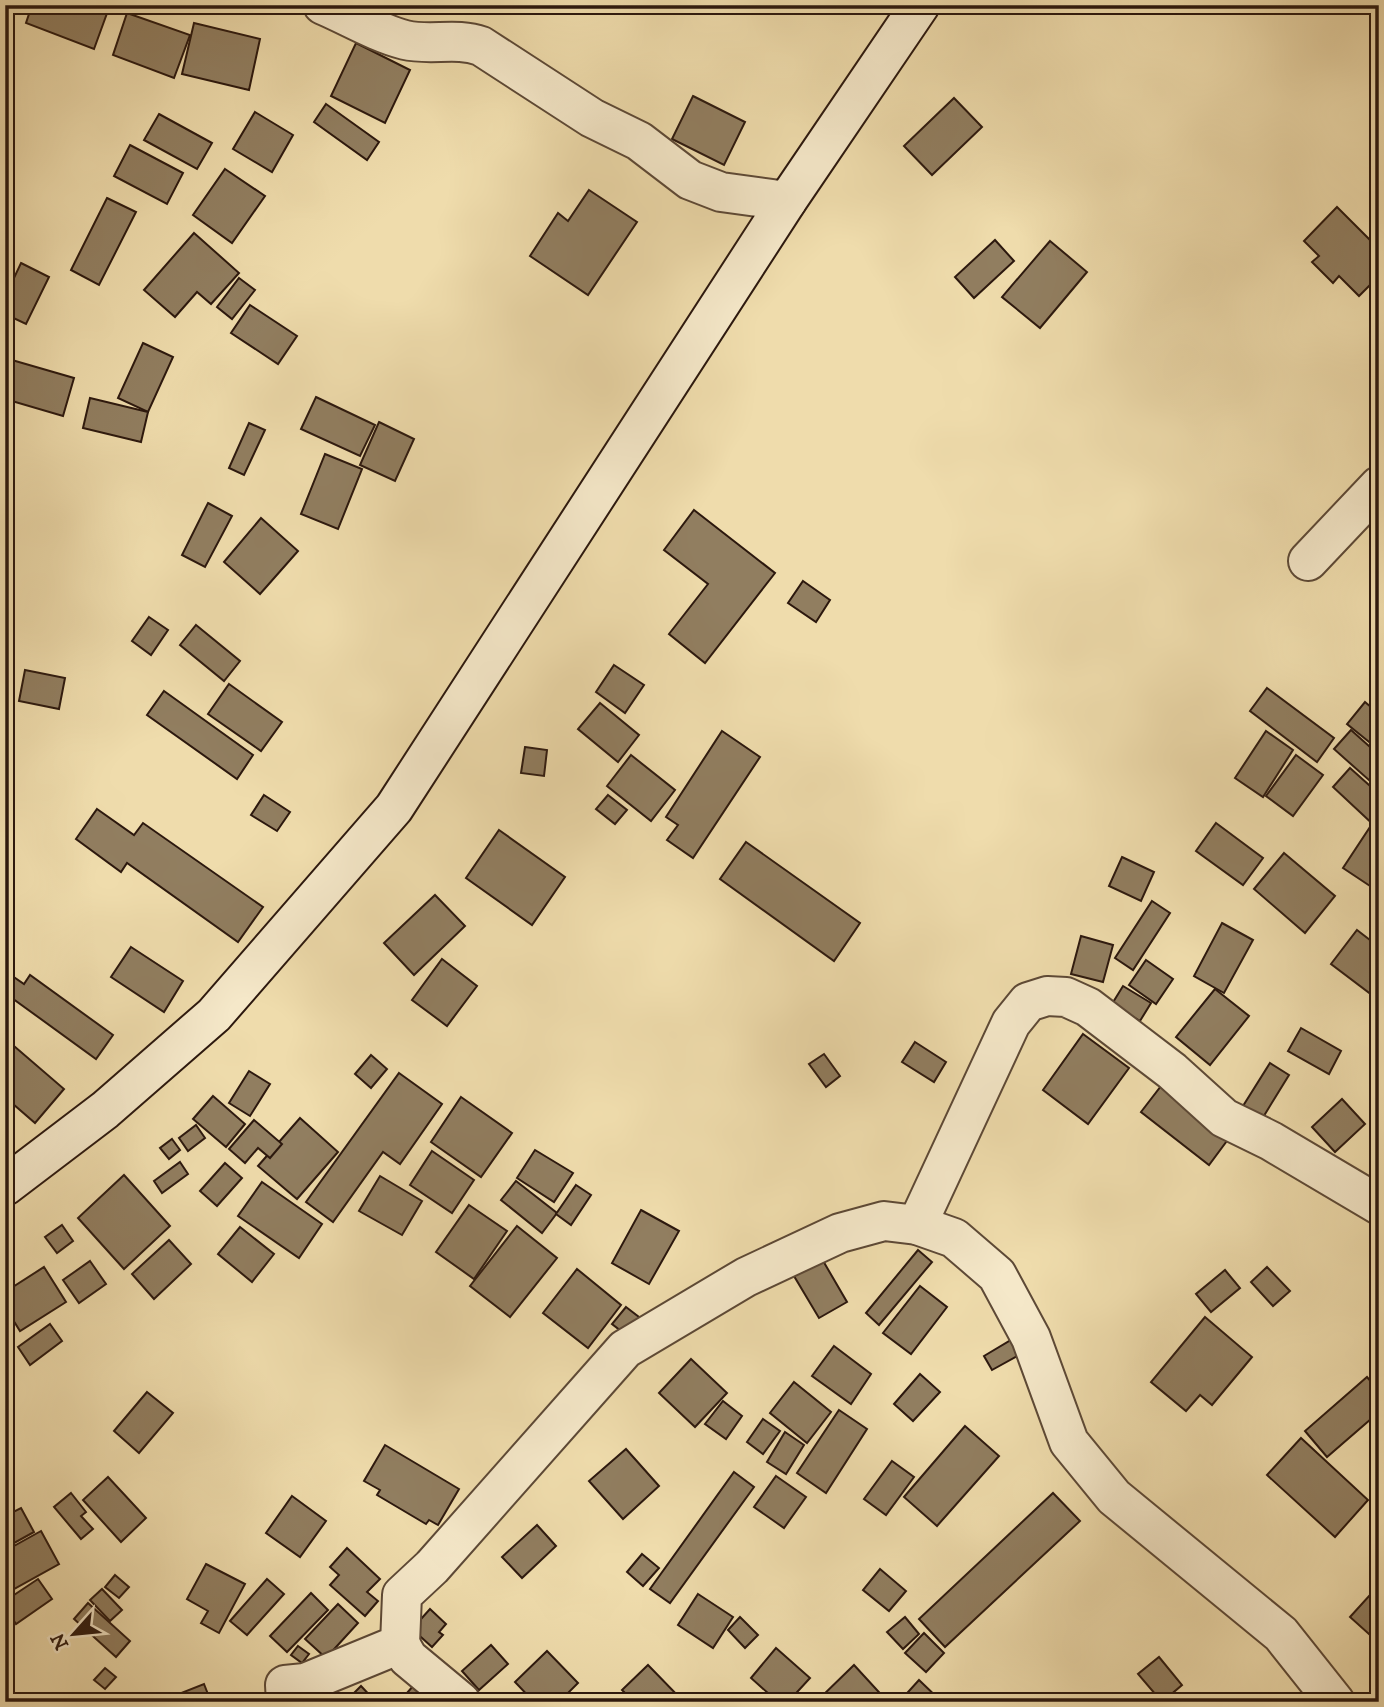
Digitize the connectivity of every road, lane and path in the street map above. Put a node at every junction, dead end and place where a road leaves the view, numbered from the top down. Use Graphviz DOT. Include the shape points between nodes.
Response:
graph roads {
  1 [pos="323,5"];
  2 [pos="920,5"];
  3 [pos="787,201"];
  4 [pos="1379,486"];
  5 [pos="1308,561"];
  6 [pos="5,1186"];
  7 [pos="1379,1205"];
  8 [pos="917,1225"];
  9 [pos="400,1644"];
  10 [pos="286,1702"];
  11 [pos="461,1702"];
  12 [pos="1335,1702"];
  1 -- 3 [label="street" via="402,39 425,43 464,40 481,46 593,118 639,141 690,180 721,192"];
  2 -- 3 [label="street"];
  3 -- 6 [label="street" via="394,808 214,1015 105,1110"];
  4 -- 5 [label="street"];
  7 -- 8 [label="street" via="1224,1118 1172,1071 1088,1007 1066,997 1047,996 1028,1002 1011,1023"];
  8 -- 9 [label="street" via="884,1221 840,1233 746,1277 625,1349 402,1595"];
  8 -- 12 [label="street" via="954,1238 997,1275 1031,1338 1069,1442 1114,1497 1281,1634"];
  9 -- 10 [label="street" via="305,1684 285,1685"];
  9 -- 11 [label="street" via="408,1658"];
}
